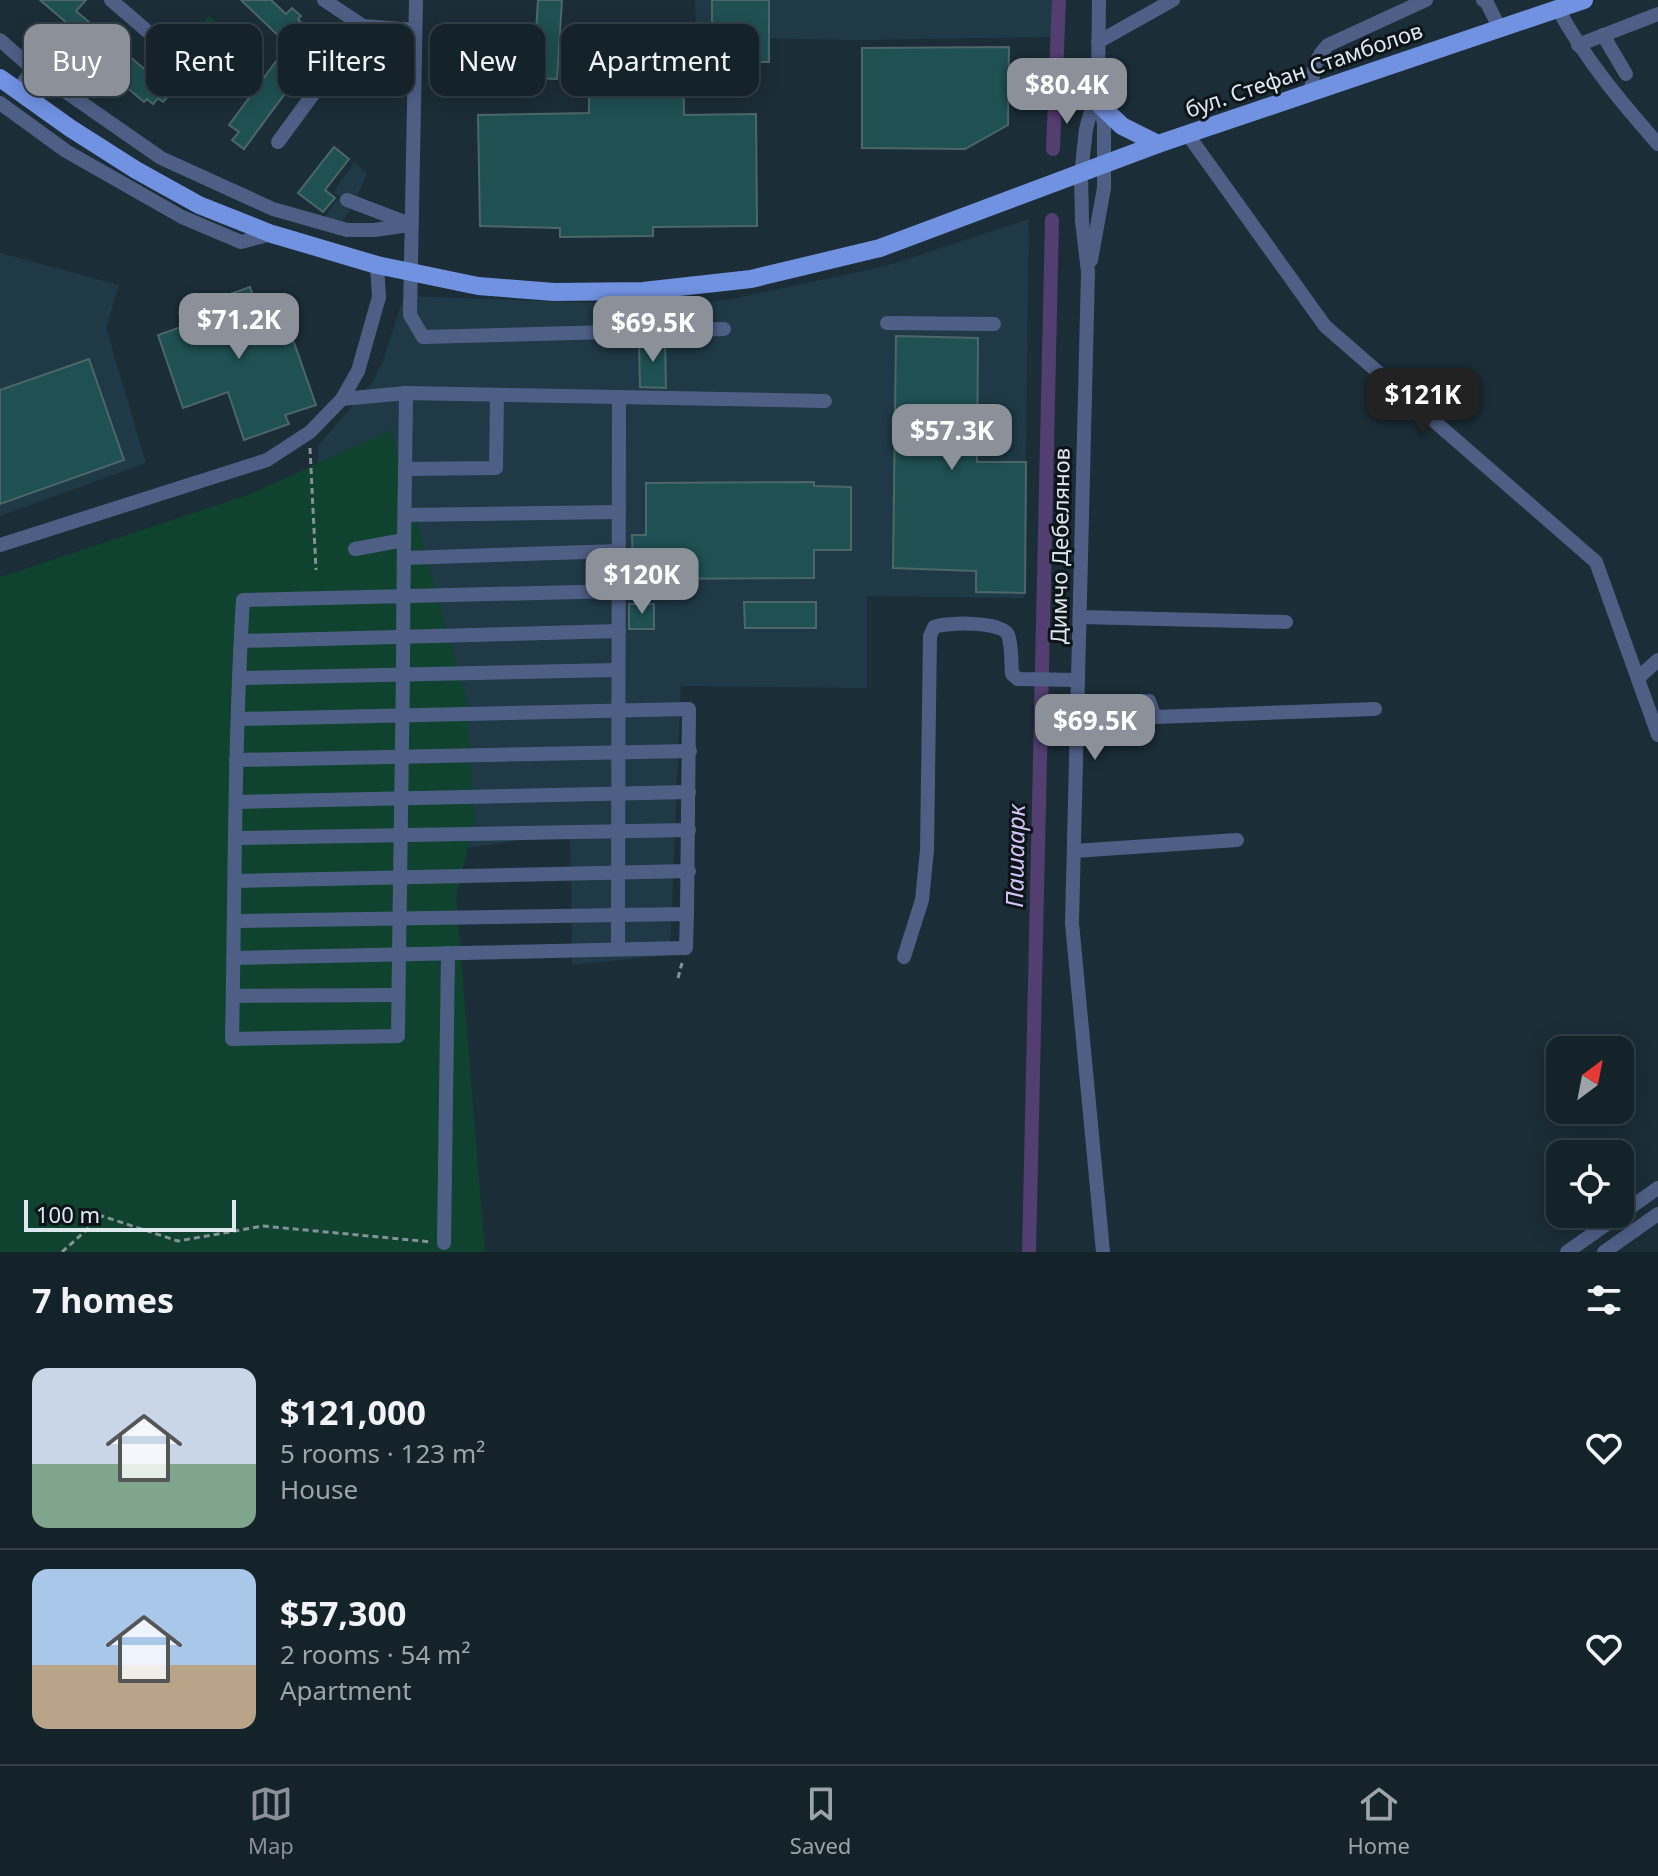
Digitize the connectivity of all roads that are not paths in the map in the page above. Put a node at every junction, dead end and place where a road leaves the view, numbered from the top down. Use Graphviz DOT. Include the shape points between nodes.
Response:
graph roads {
  1 [pos="111,0"];
  2 [pos="324,0"];
  3 [pos="416,0"];
  4 [pos="1099,0"];
  5 [pos="1173,0"];
  6 [pos="1426,0"];
  7 [pos="1483,0"];
  8 [pos="1584,0"];
  9 [pos="1558,9"];
  10 [pos="1658,14"];
  11 [pos="360,24"];
  12 [pos="1500,29"];
  13 [pos="146,30"];
  14 [pos="415,30"];
  15 [pos="1603,35"];
  16 [pos="0,40"];
  17 [pos="1098,42"];
  18 [pos="1578,45"];
  19 [pos="24,61"];
  20 [pos="1626,74"];
  21 [pos="0,78"];
  22 [pos="24,81"];
  23 [pos="1098,85"];
  24 [pos="17,91"];
  25 [pos="1311,93"];
  26 [pos="72,96"];
  27 [pos="312,96"];
  28 [pos="0,103"];
  29 [pos="1101,106"];
  30 [pos="1188,135"];
  31 [pos="278,142"];
  32 [pos="1158,144"];
  33 [pos="1658,144"];
  34 [pos="1104,165"];
  35 [pos="1081,175"];
  36 [pos="347,200"];
  37 [pos="410,225"];
  38 [pos="272,234"];
  39 [pos="377,265"];
  40 [pos="409,272"];
  41 [pos="1088,272"];
  42 [pos="887,323"];
  43 [pos="994,324"];
  44 [pos="724,329"];
  45 [pos="406,393"];
  46 [pos="497,395"];
  47 [pos="619,397"];
  48 [pos="342,399"];
  49 [pos="825,401"];
  50 [pos="405,469"];
  51 [pos="619,512"];
  52 [pos="405,515"];
  53 [pos="404,540"];
  54 [pos="0,545"];
  55 [pos="355,549"];
  56 [pos="619,551"];
  57 [pos="404,558"];
  58 [pos="619,591"];
  59 [pos="404,596"];
  60 [pos="1080,617"];
  61 [pos="1286,622"];
  62 [pos="619,631"];
  63 [pos="403,635"];
  64 [pos="241,641"];
  65 [pos="1658,660"];
  66 [pos="618,670"];
  67 [pos="403,674"];
  68 [pos="240,678"];
  69 [pos="1638,678"];
  70 [pos="1078,680"];
  71 [pos="1078,704"];
  72 [pos="1375,709"];
  73 [pos="618,712"];
  74 [pos="402,716"];
  75 [pos="238,719"];
  76 [pos="1658,735"];
  77 [pos="690,751"];
  78 [pos="618,753"];
  79 [pos="402,758"];
  80 [pos="236,760"];
  81 [pos="689,792"];
  82 [pos="618,794"];
  83 [pos="401,799"];
  84 [pos="236,802"];
  85 [pos="618,830"];
  86 [pos="689,830"];
  87 [pos="400,836"];
  88 [pos="237,838"];
  89 [pos="1237,840"];
  90 [pos="1074,851"];
  91 [pos="689,871"];
  92 [pos="618,874"];
  93 [pos="400,877"];
  94 [pos="236,881"];
  95 [pos="687,914"];
  96 [pos="618,916"];
  97 [pos="399,920"];
  98 [pos="236,921"];
  99 [pos="618,949"];
  100 [pos="448,953"];
  101 [pos="399,954"];
  102 [pos="904,957"];
  103 [pos="233,958"];
  104 [pos="397,995"];
  105 [pos="233,996"];
  106 [pos="1658,1188"];
  107 [pos="1658,1214"];
  108 [pos="444,1243"];
  109 [pos="1103,1252"];
  110 [pos="1567,1252"];
  111 [pos="1604,1252"];
  1 -- 13 [label="street"];
  2 -- 11 [label="street"];
  3 -- 14 [label="street"];
  4 -- 17 [label="street"];
  5 -- 17 [label="street"];
  6 -- 25 [label="street" via="1328,45 1314,66"];
  7 -- 12 [label="street"];
  8 -- 9 [label="main road, бул. Стефан Стамболов"];
  9 -- 12 [label="main road, бул. Стефан Стамболов"];
  9 -- 18 [label="street"];
  10 -- 15 [label="street"];
  12 -- 25 [label="main road, бул. Стефан Стамболов"];
  14 -- 37 [label="street"];
  15 -- 18 [label="street"];
  15 -- 20 [label="street"];
  16 -- 19 [label="street"];
  17 -- 23 [label="street"];
  18 -- 33 [label="street"];
  21 -- 24 [label="main road, бул. Стефан Стамболов"];
  22 -- 24 [label="street"];
  23 -- 29 [label="street, Димчо Дебелянов"];
  23 -- 35 [label="street, Димчо Дебелянов"];
  24 -- 38 [label="main road, бул. Стефан Стамболов" via="149,177 199,205"];
  25 -- 30 [label="main road, бул. Стефан Стамболов"];
  26 -- 37 [label="street" via="161,158 273,209 347,230"];
  27 -- 31 [label="street"];
  28 -- 38 [label="street" via="66,151 182,217 241,242"];
  29 -- 32 [label="main road" via="1122,126"];
  29 -- 34 [label="street, Димчо Дебелянов"];
  30 -- 32 [label="main road, бул. Стефан Стамболов"];
  30 -- 69 [label="street" via="1325,326 1596,562"];
  32 -- 34 [label="main road, бул. Стефан Стамболов"];
  34 -- 35 [label="main road, бул. Стефан Стамболов"];
  34 -- 41 [label="street, Димчо Дебелянов" via="1101,213"];
  35 -- 40 [label="main road, бул. Стефан Стамболов" via="880,248 751,279 643,291 554,292 478,286"];
  35 -- 41 [label="street, Димчо Дебелянов"];
  36 -- 37 [label="street"];
  37 -- 40 [label="street"];
  38 -- 39 [label="main road, бул. Стефан Стамболов"];
  39 -- 40 [label="main road, бул. Стефан Стамболов"];
  39 -- 48 [label="street" via="379,297 371,335"];
  40 -- 44 [label="street" via="410,315 423,337"];
  41 -- 60 [label="street, Димчо Дебелянов"];
  42 -- 43 [label="street"];
  45 -- 46 [label="street"];
  45 -- 48 [label="street"];
  45 -- 50 [label="street"];
  46 -- 47 [label="street"];
  46 -- 50 [label="street" via="496,468"];
  47 -- 49 [label="street"];
  47 -- 51 [label="street"];
  48 -- 54 [label="street" via="310,432 267,460"];
  50 -- 52 [label="street"];
  51 -- 52 [label="street"];
  51 -- 56 [label="street"];
  52 -- 53 [label="street"];
  53 -- 55 [label="street"];
  53 -- 57 [label="street"];
  56 -- 57 [label="street"];
  56 -- 58 [label="street"];
  57 -- 59 [label="street"];
  58 -- 59 [label="street"];
  58 -- 62 [label="street"];
  59 -- 63 [label="street"];
  59 -- 64 [label="street" via="243,600"];
  60 -- 61 [label="street"];
  60 -- 70 [label="street, Димчо Дебелянов"];
  62 -- 63 [label="street"];
  62 -- 66 [label="street"];
  63 -- 64 [label="street"];
  63 -- 67 [label="street"];
  64 -- 68 [label="street"];
  65 -- 69 [label="street"];
  66 -- 67 [label="street"];
  66 -- 73 [label="street"];
  67 -- 68 [label="street"];
  67 -- 74 [label="street"];
  68 -- 75 [label="street"];
  69 -- 76 [label="street"];
  70 -- 71 [label="street, Димчо Дебелянов"];
  70 -- 102 [label="street" via="1018,679 1012,674 1003,628 934,627 927,850 922,900"];
  71 -- 72 [label="street" via="1149,701 1155,717"];
  71 -- 90 [label="street, Димчо Дебелянов"];
  73 -- 74 [label="street"];
  73 -- 77 [label="street" via="689,709"];
  73 -- 78 [label="street"];
  74 -- 75 [label="street"];
  74 -- 79 [label="street"];
  75 -- 80 [label="street"];
  77 -- 78 [label="street"];
  77 -- 81 [label="street"];
  78 -- 79 [label="street"];
  78 -- 82 [label="street"];
  79 -- 80 [label="street"];
  79 -- 83 [label="street"];
  80 -- 84 [label="street"];
  81 -- 82 [label="street"];
  81 -- 86 [label="street"];
  82 -- 83 [label="street"];
  82 -- 85 [label="street"];
  83 -- 84 [label="street"];
  83 -- 87 [label="street"];
  84 -- 88 [label="street"];
  85 -- 86 [label="street"];
  85 -- 87 [label="street"];
  85 -- 92 [label="street"];
  86 -- 91 [label="street"];
  87 -- 88 [label="street"];
  87 -- 93 [label="street"];
  88 -- 94 [label="street"];
  89 -- 90 [label="street"];
  90 -- 109 [label="street, Димчо Дебелянов" via="1072,923"];
  91 -- 92 [label="street"];
  91 -- 95 [label="street"];
  92 -- 93 [label="street"];
  92 -- 96 [label="street"];
  93 -- 94 [label="street"];
  93 -- 97 [label="street"];
  94 -- 98 [label="street"];
  95 -- 96 [label="street"];
  95 -- 99 [label="street" via="686,948"];
  96 -- 97 [label="street"];
  96 -- 99 [label="street"];
  97 -- 98 [label="street"];
  97 -- 101 [label="street"];
  98 -- 103 [label="street"];
  99 -- 100 [label="street"];
  100 -- 101 [label="street"];
  100 -- 108 [label="street"];
  101 -- 103 [label="street"];
  101 -- 104 [label="street"];
  103 -- 105 [label="street"];
  104 -- 105 [label="street"];
  104 -- 105 [label="street" via="398,1036 232,1039"];
  106 -- 110 [label="street"];
  107 -- 111 [label="street"];
}
